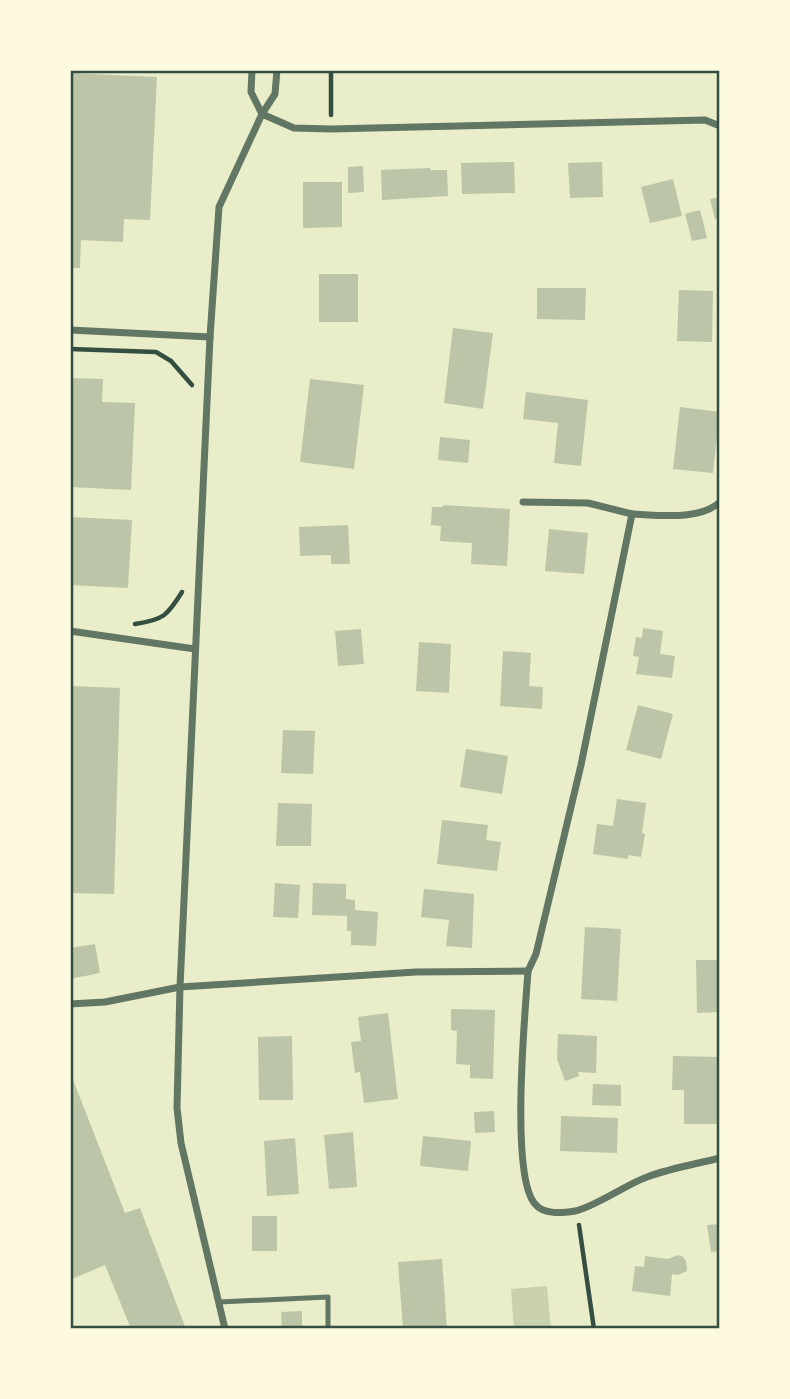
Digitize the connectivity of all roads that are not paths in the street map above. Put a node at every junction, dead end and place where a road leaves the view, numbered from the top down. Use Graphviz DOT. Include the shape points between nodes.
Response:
graph roads {
  1 [pos="252,70"];
  2 [pos="277,70"];
  3 [pos="262,114"];
  4 [pos="720,126"];
  5 [pos="70,330"];
  6 [pos="209,337"];
  7 [pos="523,502"];
  8 [pos="720,502"];
  9 [pos="632,514"];
  10 [pos="70,631"];
  11 [pos="195,649"];
  12 [pos="528,971"];
  13 [pos="180,987"];
  14 [pos="70,1004"];
  15 [pos="720,1158"];
  16 [pos="219,1302"];
  17 [pos="225,1329"];
  18 [pos="328,1329"];
  1 -- 3 [label="street" via="251,92"];
  2 -- 3 [label="street" via="275,94"];
  3 -- 4 [label="street" via="294,128 331,129 705,120"];
  3 -- 6 [label="street" via="219,207"];
  5 -- 6 [label="street"];
  6 -- 11 [label="street"];
  7 -- 9 [label="street" via="588,503"];
  8 -- 9 [label="street" via="711,510 685,514"];
  9 -- 12 [label="street" via="581,765 536,954"];
  10 -- 11 [label="street"];
  11 -- 13 [label="street"];
  12 -- 13 [label="street" via="416,972"];
  12 -- 15 [label="street" via="521,1085 523,1163 527,1190 535,1205 546,1212 578,1210 647,1177"];
  13 -- 14 [label="street"];
  13 -- 16 [label="street" via="177,1108 181,1143"];
  16 -- 17 [label="street"];
  16 -- 18 [label="lane" via="328,1297"];
}
